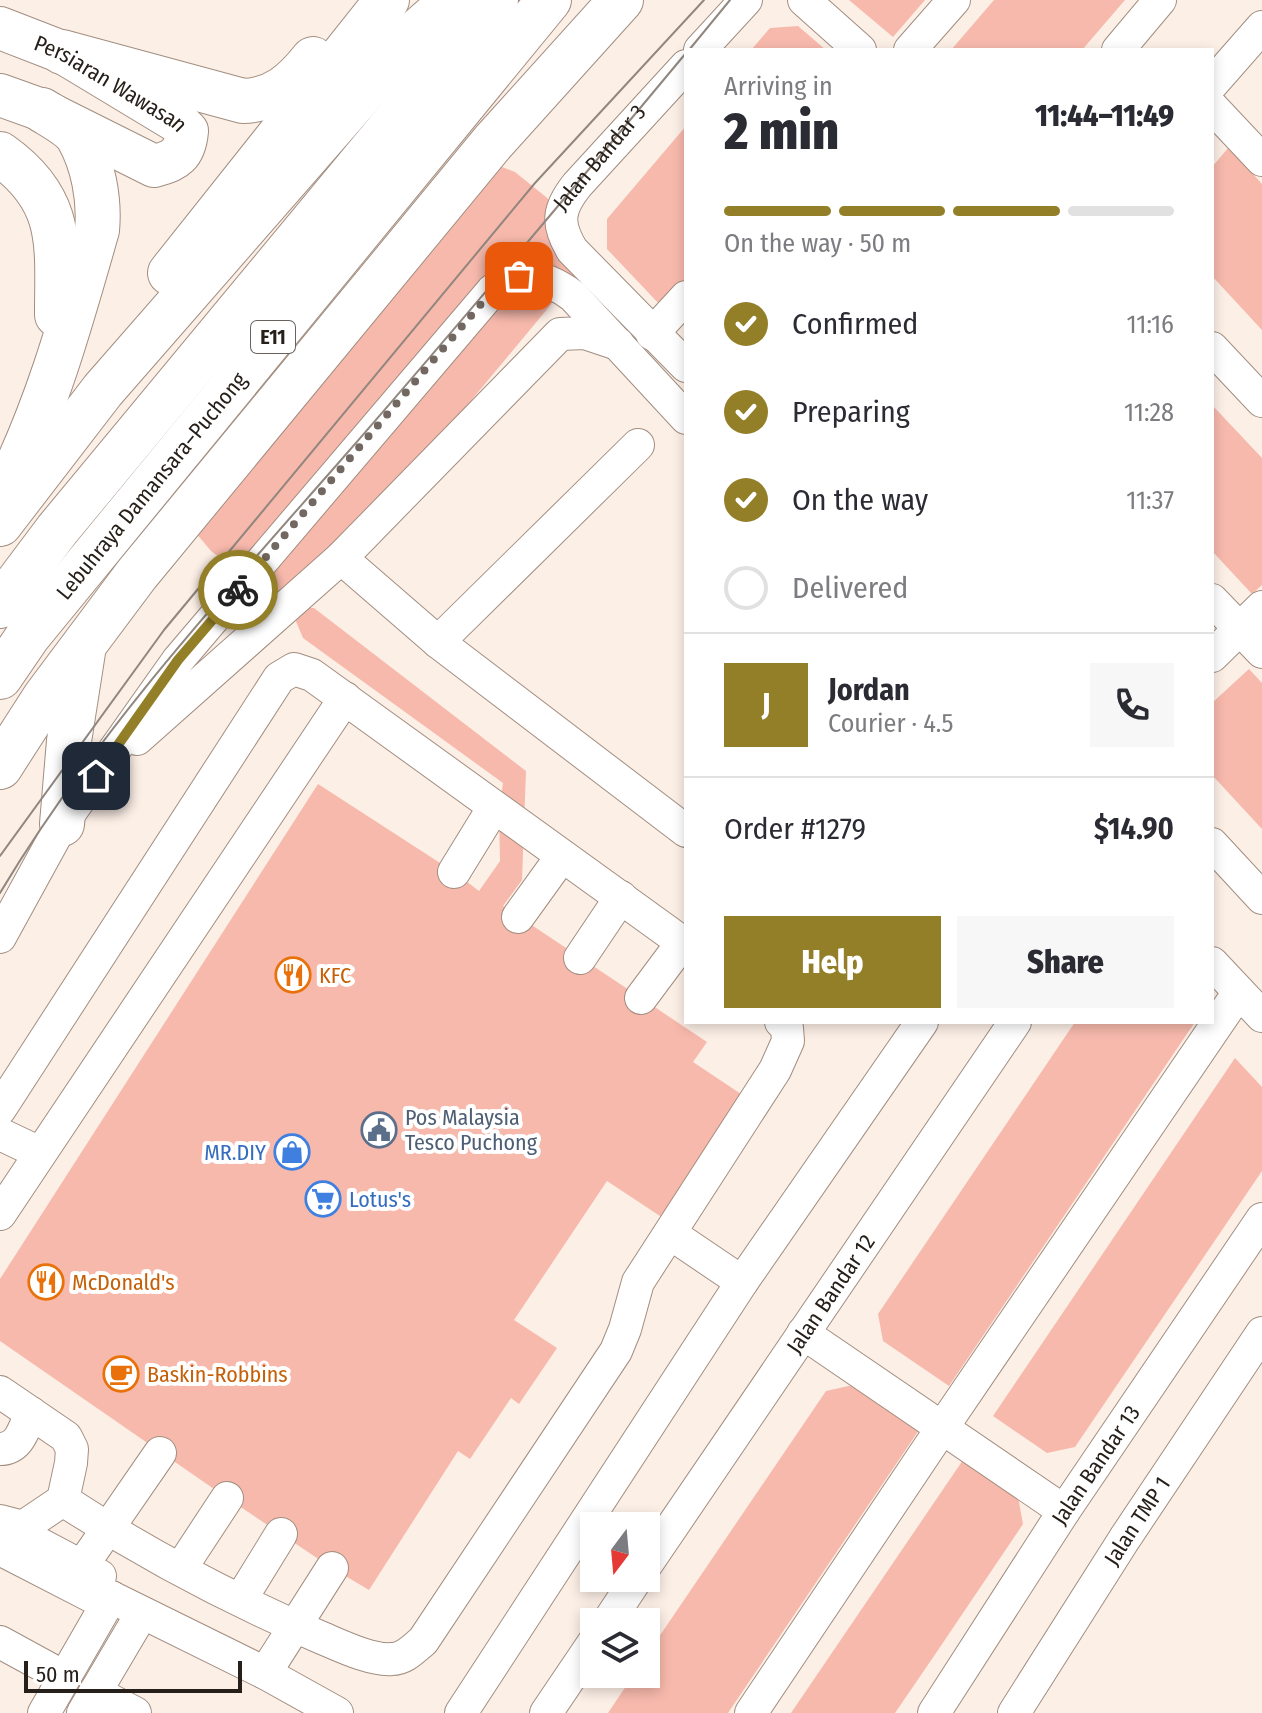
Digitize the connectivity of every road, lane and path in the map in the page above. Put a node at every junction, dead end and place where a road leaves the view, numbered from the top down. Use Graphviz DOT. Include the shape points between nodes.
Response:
graph roads {
  1 [pos="362,0"];
  2 [pos="387,0"];
  3 [pos="453,0"];
  4 [pos="496,0"];
  5 [pos="549,0"];
  6 [pos="621,0"];
  7 [pos="746,0"];
  8 [pos="804,0"];
  9 [pos="954,0"];
  10 [pos="1160,0"];
  11 [pos="1262,27"];
  12 [pos="0,28"];
  13 [pos="702,48"];
  14 [pos="858,48"];
  15 [pos="912,48"];
  16 [pos="1120,48"];
  17 [pos="62,52"];
  18 [pos="684,68"];
  19 [pos="1214,82"];
  20 [pos="0,95"];
  21 [pos="1214,109"];
  22 [pos="42,110"];
  23 [pos="0,154"];
  24 [pos="1262,160"];
  25 [pos="684,299"];
  26 [pos="652,334"];
  27 [pos="618,344"];
  28 [pos="1214,350"];
  29 [pos="684,364"];
  30 [pos="58,365"];
  31 [pos="103,390"];
  32 [pos="1262,401"];
  33 [pos="684,416"];
  34 [pos="638,445"];
  35 [pos="0,501"];
  36 [pos="0,524"];
  37 [pos="341,558"];
  38 [pos="1214,601"];
  39 [pos="0,606"];
  40 [pos="1251,618"];
  41 [pos="438,642"];
  42 [pos="84,646"];
  43 [pos="1262,652"];
  44 [pos="1214,654"];
  45 [pos="0,677"];
  46 [pos="345,698"];
  47 [pos="0,767"];
  48 [pos="96,776"];
  49 [pos="494,807"];
  50 [pos="62,824"];
  51 [pos="684,829"];
  52 [pos="1214,846"];
  53 [pos="562,856"];
  54 [pos="454,872"];
  55 [pos="621,897"];
  56 [pos="1262,898"];
  57 [pos="518,917"];
  58 [pos="0,937"];
  59 [pos="684,944"];
  60 [pos="580,958"];
  61 [pos="1214,965"];
  62 [pos="1239,992"];
  63 [pos="641,998"];
  64 [pos="1262,1016"];
  65 [pos="783,1024"];
  66 [pos="921,1024"];
  67 [pos="1014,1024"];
  68 [pos="0,1109"];
  69 [pos="0,1134"];
  70 [pos="40,1153"];
  71 [pos="10,1176"];
  72 [pos="0,1214"];
  73 [pos="1262,1219"];
  74 [pos="671,1234"];
  75 [pos="742,1282"];
  76 [pos="803,1333"];
  77 [pos="1262,1333"];
  78 [pos="0,1392"];
  79 [pos="31,1413"];
  80 [pos="942,1428"];
  81 [pos="0,1449"];
  82 [pos="160,1453"];
  83 [pos="227,1498"];
  84 [pos="63,1500"];
  85 [pos="1064,1511"];
  86 [pos="0,1522"];
  87 [pos="107,1528"];
  88 [pos="281,1534"];
  89 [pos="660,1544"];
  90 [pos="0,1549"];
  91 [pos="82,1566"];
  92 [pos="181,1568"];
  93 [pos="332,1568"];
  94 [pos="111,1597"];
  95 [pos="241,1599"];
  96 [pos="142,1613"];
  97 [pos="293,1626"];
  98 [pos="1,1646"];
  99 [pos="580,1663"];
  100 [pos="265,1673"];
  101 [pos="64,1677"];
  102 [pos="89,1702"];
  103 [pos="470,1710"];
  104 [pos="44,1713"];
  105 [pos="135,1713"];
  106 [pos="337,1713"];
  107 [pos="546,1713"];
  108 [pos="751,1713"];
  109 [pos="934,1713"];
  110 [pos="1014,1713"];
  1 -- 17 [label="highway" via="298,78 258,101"];
  2 -- 31 [label="highway" via="177,262"];
  3 -- 31 [label="highway" via="413,35"];
  4 -- 39 [label="highway, Lebuhraya Damansara–Puchong / E11" via="57,530"];
  5 -- 45 [label="highway, Lebuhraya Damansara–Puchong / E11" via="28,636"];
  6 -- 42 [label="highway" via="493,142 137,574"];
  7 -- 13 [label="street"];
  8 -- 14 [label="street"];
  9 -- 15 [label="street"];
  10 -- 16 [label="street"];
  11 -- 19 [label="street"];
  12 -- 17 [label="main road, Persiaran Wawasan"];
  17 -- 22 [label="main road, Persiaran Wawasan" via="178,122 187,131 186,145 172,162 154,166"];
  18 -- 26 [label="street, Jalan Bandar 3" via="577,185 565,200 560,221 572,250"];
  20 -- 22 [label="main road, Persiaran Wawasan"];
  21 -- 24 [label="street"];
  22 -- 30 [label="highway" via="77,135 95,182 99,210"];
  23 -- 30 [label="highway" via="31,183 53,221"];
  25 -- 26 [label="street"];
  26 -- 29 [label="street, Jalan Bandar 3"];
  27 -- 33 [label="street"];
  27 -- 37 [label="street" via="585,333 560,334"];
  27 -- 48 [label="street" via="560,286 538,277 502,282 178,660"];
  28 -- 32 [label="street"];
  30 -- 35 [label="highway"];
  31 -- 36 [label="highway"];
  34 -- 41 [label="street"];
  37 -- 41 [label="street"];
  37 -- 48 [label="street"];
  38 -- 40 [label="street"];
  40 -- 43 [label="street"];
  40 -- 44 [label="street"];
  41 -- 51 [label="street"];
  42 -- 47 [label="highway"];
  42 -- 50 [label="highway"];
  46 -- 49 [label="street"];
  46 -- 68 [label="street" via="294,669 279,678"];
  46 -- 70 [label="street"];
  48 -- 50 [label="street"];
  49 -- 53 [label="street"];
  49 -- 54 [label="street"];
  50 -- 58 [label="street"];
  52 -- 56 [label="street"];
  53 -- 55 [label="street"];
  53 -- 57 [label="street"];
  55 -- 59 [label="street"];
  55 -- 60 [label="street"];
  59 -- 63 [label="street"];
  61 -- 62 [label="street"];
  62 -- 64 [label="street"];
  62 -- 80 [label="street"];
  65 -- 74 [label="street" via="788,1041 775,1070"];
  66 -- 75 [label="street"];
  67 -- 76 [label="street, Jalan Bandar 12"];
  69 -- 70 [label="street"];
  70 -- 71 [label="street"];
  71 -- 72 [label="street"];
  73 -- 85 [label="street, Jalan Bandar 13"];
  74 -- 75 [label="street"];
  74 -- 97 [label="street" via="638,1282 616,1351 423,1641 392,1660 353,1651"];
  75 -- 103 [label="street"];
  76 -- 80 [label="street"];
  76 -- 89 [label="street, Jalan Bandar 12"];
  77 -- 110 [label="street, Jalan TMP 1"];
  78 -- 79 [label="street"];
  79 -- 81 [label="street" via="18,1442"];
  79 -- 84 [label="street" via="66,1437 72,1449"];
  80 -- 85 [label="street"];
  80 -- 108 [label="street"];
  82 -- 87 [label="street"];
  83 -- 92 [label="street"];
  84 -- 86 [label="street" via="23,1527"];
  84 -- 87 [label="street"];
  85 -- 109 [label="street, Jalan Bandar 13"];
  86 -- 91 [label="street"];
  87 -- 91 [label="street"];
  87 -- 92 [label="street"];
  88 -- 95 [label="street"];
  90 -- 94 [label="street" via="93,1597"];
  91 -- 94 [label="street" via="101,1576"];
  92 -- 95 [label="street"];
  93 -- 97 [label="street"];
  94 -- 96 [label="street"];
  94 -- 101 [label="street"];
  95 -- 97 [label="street"];
  96 -- 100 [label="street"];
  96 -- 102 [label="street"];
  97 -- 100 [label="street"];
  98 -- 101 [label="street"];
  99 -- 107 [label="street"];
  100 -- 106 [label="street"];
  101 -- 104 [label="street"];
  102 -- 105 [label="street"];
}
